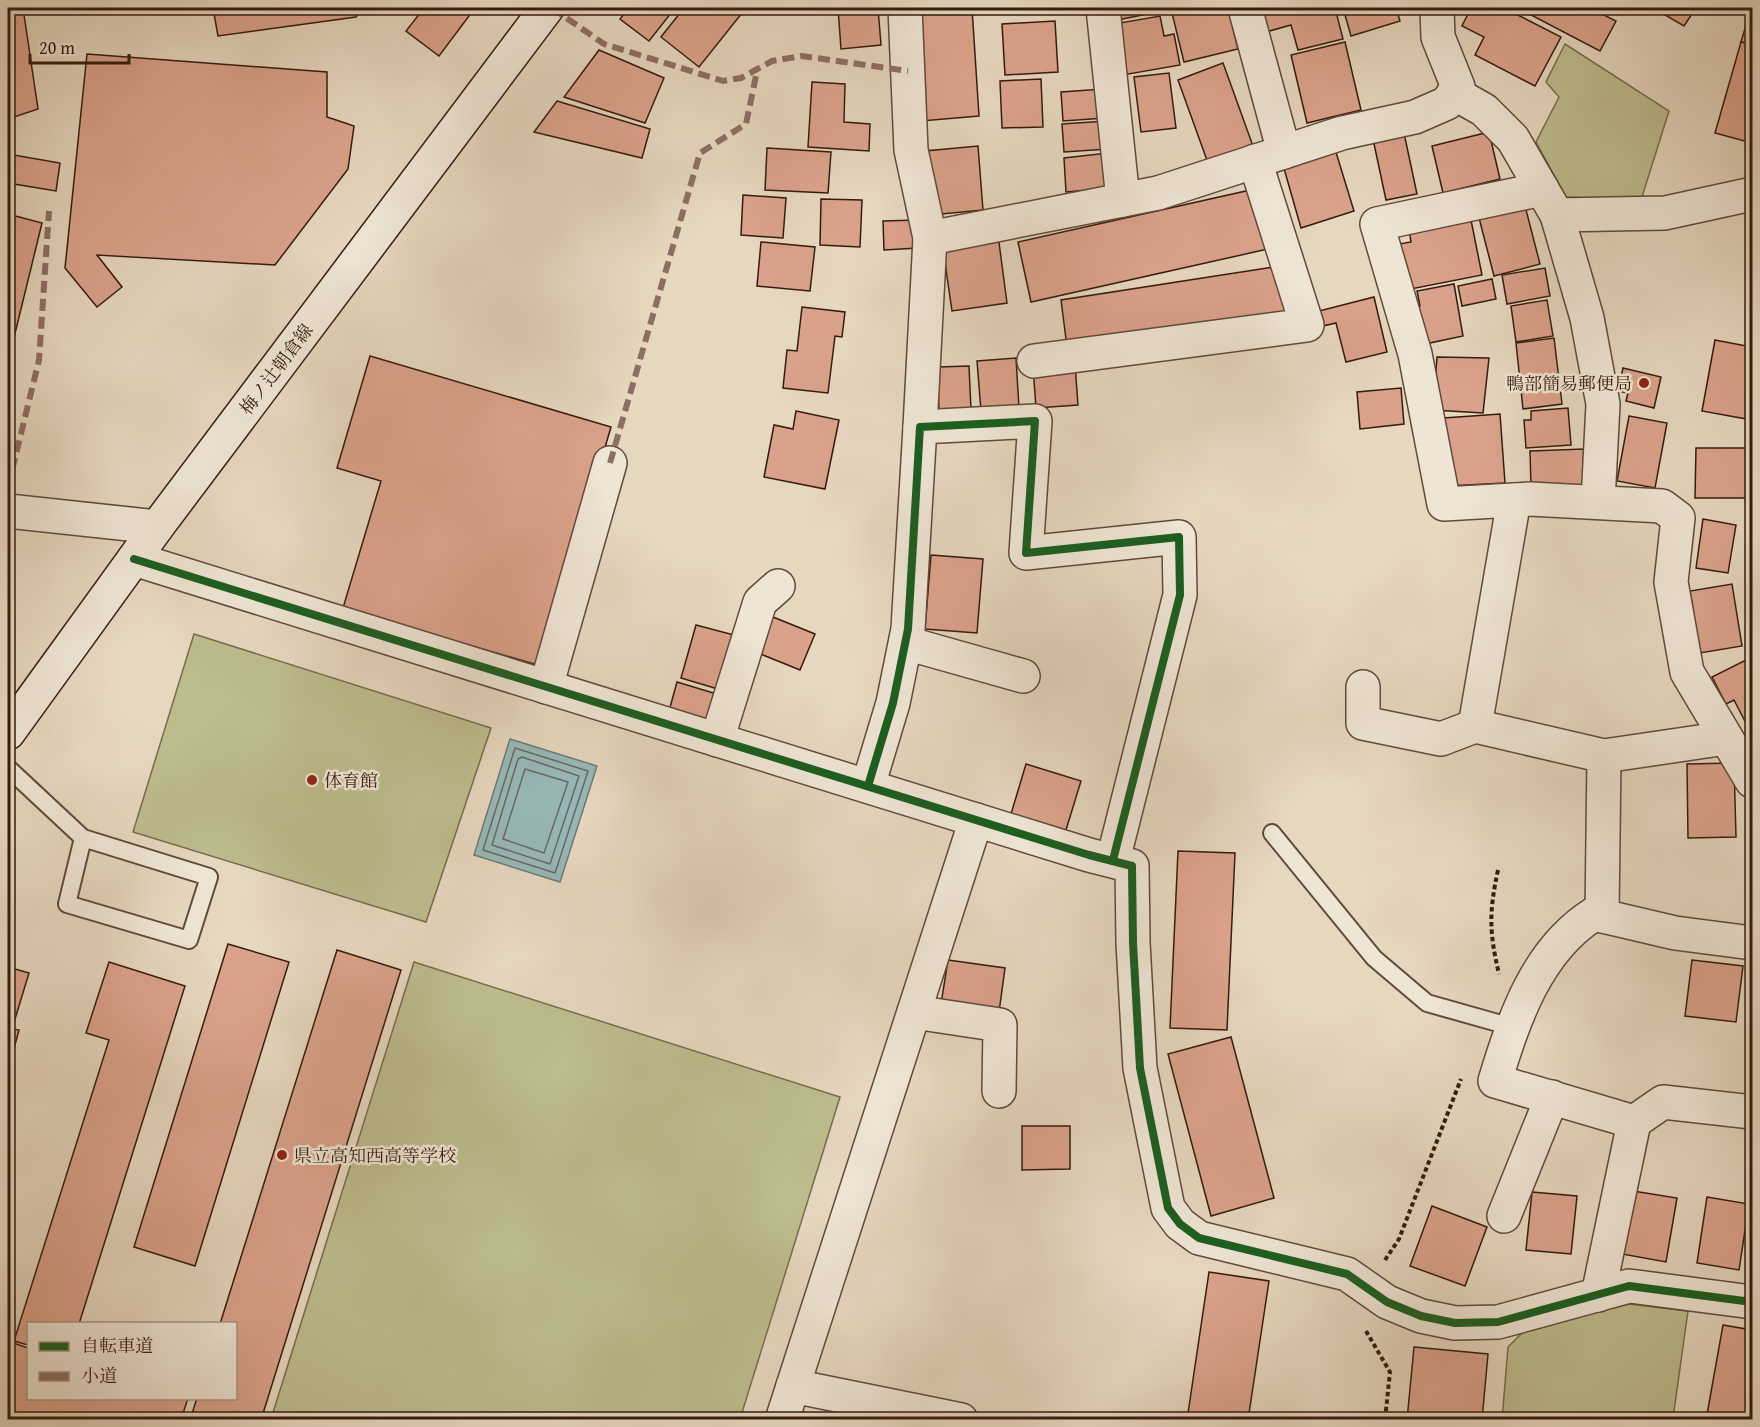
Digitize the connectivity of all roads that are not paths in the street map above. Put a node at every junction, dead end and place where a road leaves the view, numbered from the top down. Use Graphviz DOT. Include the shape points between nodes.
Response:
graph roads {
  1 [pos="547,8"];
  2 [pos="905,8"];
  3 [pos="1103,8"];
  4 [pos="1245,8"];
  5 [pos="1437,8"];
  6 [pos="1454,93"];
  7 [pos="1269,156"];
  8 [pos="1752,194"];
  9 [pos="1123,200"];
  10 [pos="1550,202"];
  11 [pos="930,238"];
  12 [pos="1034,361"];
  13 [pos="921,427"];
  14 [pos="610,463"];
  15 [pos="1514,500"];
  16 [pos="1598,502"];
  17 [pos="8,511"];
  18 [pos="157,527"];
  19 [pos="134,558"];
  20 [pos="778,586"];
  21 [pos="906,643"];
  22 [pos="1023,676"];
  23 [pos="546,687"];
  24 [pos="1363,687"];
  25 [pos="1475,726"];
  26 [pos="8,733"];
  27 [pos="1726,738"];
  28 [pos="717,740"];
  29 [pos="1605,756"];
  30 [pos="8,768"];
  31 [pos="1752,781"];
  32 [pos="867,786"];
  33 [pos="976,820"];
  34 [pos="1272,833"];
  35 [pos="83,838"];
  36 [pos="1113,860"];
  37 [pos="1602,916"];
  38 [pos="1752,943"];
  39 [pos="914,1012"];
  40 [pos="1498,1023"];
  41 [pos="999,1091"];
  42 [pos="1552,1097"];
  43 [pos="1752,1112"];
  44 [pos="1634,1122"];
  45 [pos="1504,1216"];
  46 [pos="1598,1295"];
  47 [pos="1752,1302"];
  48 [pos="793,1386"];
  49 [pos="782,1419"];
  50 [pos="961,1419"];
  1 -- 18 [label="street, 梅ノ辻朝倉線"];
  2 -- 11 [label="street" via="910,150"];
  3 -- 9 [label="street"];
  4 -- 7 [label="street"];
  5 -- 6 [label="street" via="1438,37 1458,87"];
  6 -- 7 [label="street" via="1447,104 1415,117 1342,133"];
  6 -- 10 [label="street" via="1484,110 1513,139"];
  7 -- 9 [label="street" via="1158,193"];
  7 -- 12 [label="street" via="1307,325"];
  8 -- 10 [label="street" via="1665,213"];
  9 -- 11 [label="street"];
  10 -- 15 [label="street" via="1377,224 1415,354 1444,504"];
  10 -- 16 [label="street" via="1587,318 1603,404"];
  11 -- 13 [label="street"];
  13 -- 21 [label="street"];
  13 -- 36 [label="street" via="1035,421 1026,553 1179,537 1179,596"];
  14 -- 23 [label="street"];
  15 -- 16 [label="street"];
  15 -- 25 [label="street"];
  16 -- 27 [label="street" via="1662,506 1678,518 1671,582 1687,672"];
  17 -- 18 [label="street"];
  18 -- 19 [label="street, 梅ノ辻朝倉線"];
  19 -- 23 [label="street"];
  19 -- 26 [label="street, 梅ノ辻朝倉線"];
  20 -- 28 [label="street" via="760,602"];
  21 -- 22 [label="street"];
  21 -- 32 [label="street" via="893,703"];
  23 -- 28 [label="street"];
  24 -- 25 [label="street" via="1363,723 1441,739"];
  25 -- 29 [label="street"];
  27 -- 29 [label="street"];
  27 -- 31 [label="street"];
  28 -- 32 [label="street"];
  29 -- 37 [label="street"];
  30 -- 35 [label="lane"];
  32 -- 33 [label="street"];
  33 -- 36 [label="street"];
  33 -- 39 [label="street"];
  34 -- 40 [label="lane" via="1374,958 1427,1003"];
  35 -- 35 [label="lane" via="209,878 189,940 67,904"];
  36 -- 46 [label="street" via="1132,866 1140,1068 1168,1208 1180,1224 1199,1238 1347,1274 1387,1302 1421,1316 1455,1323 1498,1323"];
  37 -- 38 [label="street" via="1675,933"];
  37 -- 40 [label="street" via="1594,915 1581,923"];
  39 -- 41 [label="street" via="1000,1025"];
  39 -- 48 [label="street"];
  40 -- 42 [label="street" via="1495,1081"];
  42 -- 44 [label="street"];
  42 -- 45 [label="street"];
  43 -- 44 [label="street" via="1663,1102"];
  44 -- 46 [label="street"];
  46 -- 47 [label="street" via="1629,1286"];
  48 -- 49 [label="street"];
  48 -- 50 [label="street"];
}
